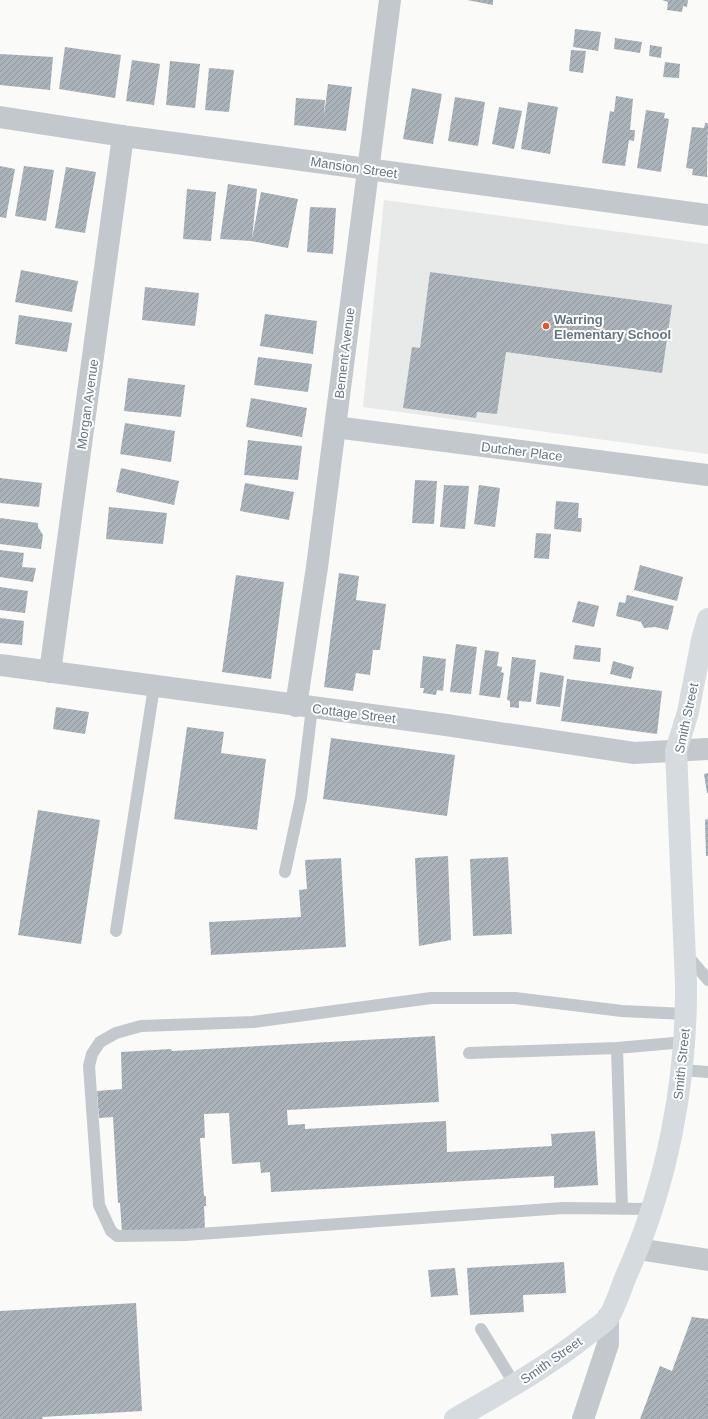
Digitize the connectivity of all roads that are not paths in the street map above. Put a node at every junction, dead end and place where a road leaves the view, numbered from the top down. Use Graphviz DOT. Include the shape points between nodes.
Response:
graph roads {
  1 [pos="390,0"];
  2 [pos="0,117"];
  3 [pos="123,136"];
  4 [pos="369,169"];
  5 [pos="708,215"];
  6 [pos="335,427"];
  7 [pos="708,475"];
  8 [pos="708,619"];
  9 [pos="0,665"];
  10 [pos="50,672"];
  11 [pos="154,686"];
  12 [pos="304,707"];
  13 [pos="708,749"];
  14 [pos="676,751"];
  15 [pos="285,872"];
  16 [pos="116,931"];
  17 [pos="684,952"];
  18 [pos="708,980"];
  19 [pos="686,1014"];
  20 [pos="685,1042"];
  21 [pos="617,1048"];
  22 [pos="469,1053"];
  23 [pos="683,1070"];
  24 [pos="708,1072"];
  25 [pos="622,1208"];
  26 [pos="651,1209"];
  27 [pos="638,1249"];
  28 [pos="708,1260"];
  29 [pos="608,1318"];
  30 [pos="481,1329"];
  31 [pos="515,1385"];
  32 [pos="455,1419"];
  33 [pos="583,1419"];
  1 -- 4 [label="street, Bement Avenue"];
  2 -- 3 [label="street, Mansion Street"];
  3 -- 4 [label="street, Mansion Street"];
  3 -- 10 [label="street, Morgan Avenue"];
  4 -- 5 [label="street, Mansion Street"];
  4 -- 6 [label="street, Bement Avenue"];
  6 -- 7 [label="street, Dutcher Place"];
  6 -- 12 [label="street, Bement Avenue" via="317,567"];
  8 -- 14 [label="street, Smith Street" via="688,712"];
  9 -- 10 [label="street, Cottage Street"];
  10 -- 11 [label="street, Cottage Street"];
  11 -- 12 [label="street, Cottage Street"];
  11 -- 16 [label="lane"];
  12 -- 14 [label="street, Cottage Street" via="499,732 634,753"];
  12 -- 15 [label="lane" via="301,798"];
  13 -- 14 [label="street, Cottage Street"];
  14 -- 17 [label="street, Smith Street"];
  17 -- 18 [label="lane"];
  17 -- 19 [label="street, Smith Street"];
  19 -- 20 [label="street, Smith Street"];
  19 -- 25 [label="lane" via="622,1011 515,998 431,998 253,1022 140,1026 116,1033 100,1042 92,1054 89,1074 99,1205 111,1231 117,1236 185,1235 563,1208"];
  20 -- 21 [label="lane"];
  20 -- 23 [label="street, Smith Street"];
  21 -- 22 [label="lane"];
  21 -- 25 [label="lane"];
  23 -- 24 [label="lane"];
  23 -- 26 [label="street, Smith Street" via="672,1130"];
  25 -- 26 [label="lane"];
  26 -- 27 [label="street, Smith Street"];
  27 -- 28 [label="street"];
  27 -- 29 [label="street, Smith Street"];
  29 -- 31 [label="street, Smith Street" via="576,1344"];
  29 -- 33 [label="street" via="608,1344"];
  30 -- 31 [label="lane"];
  31 -- 32 [label="street, Smith Street"];
}
